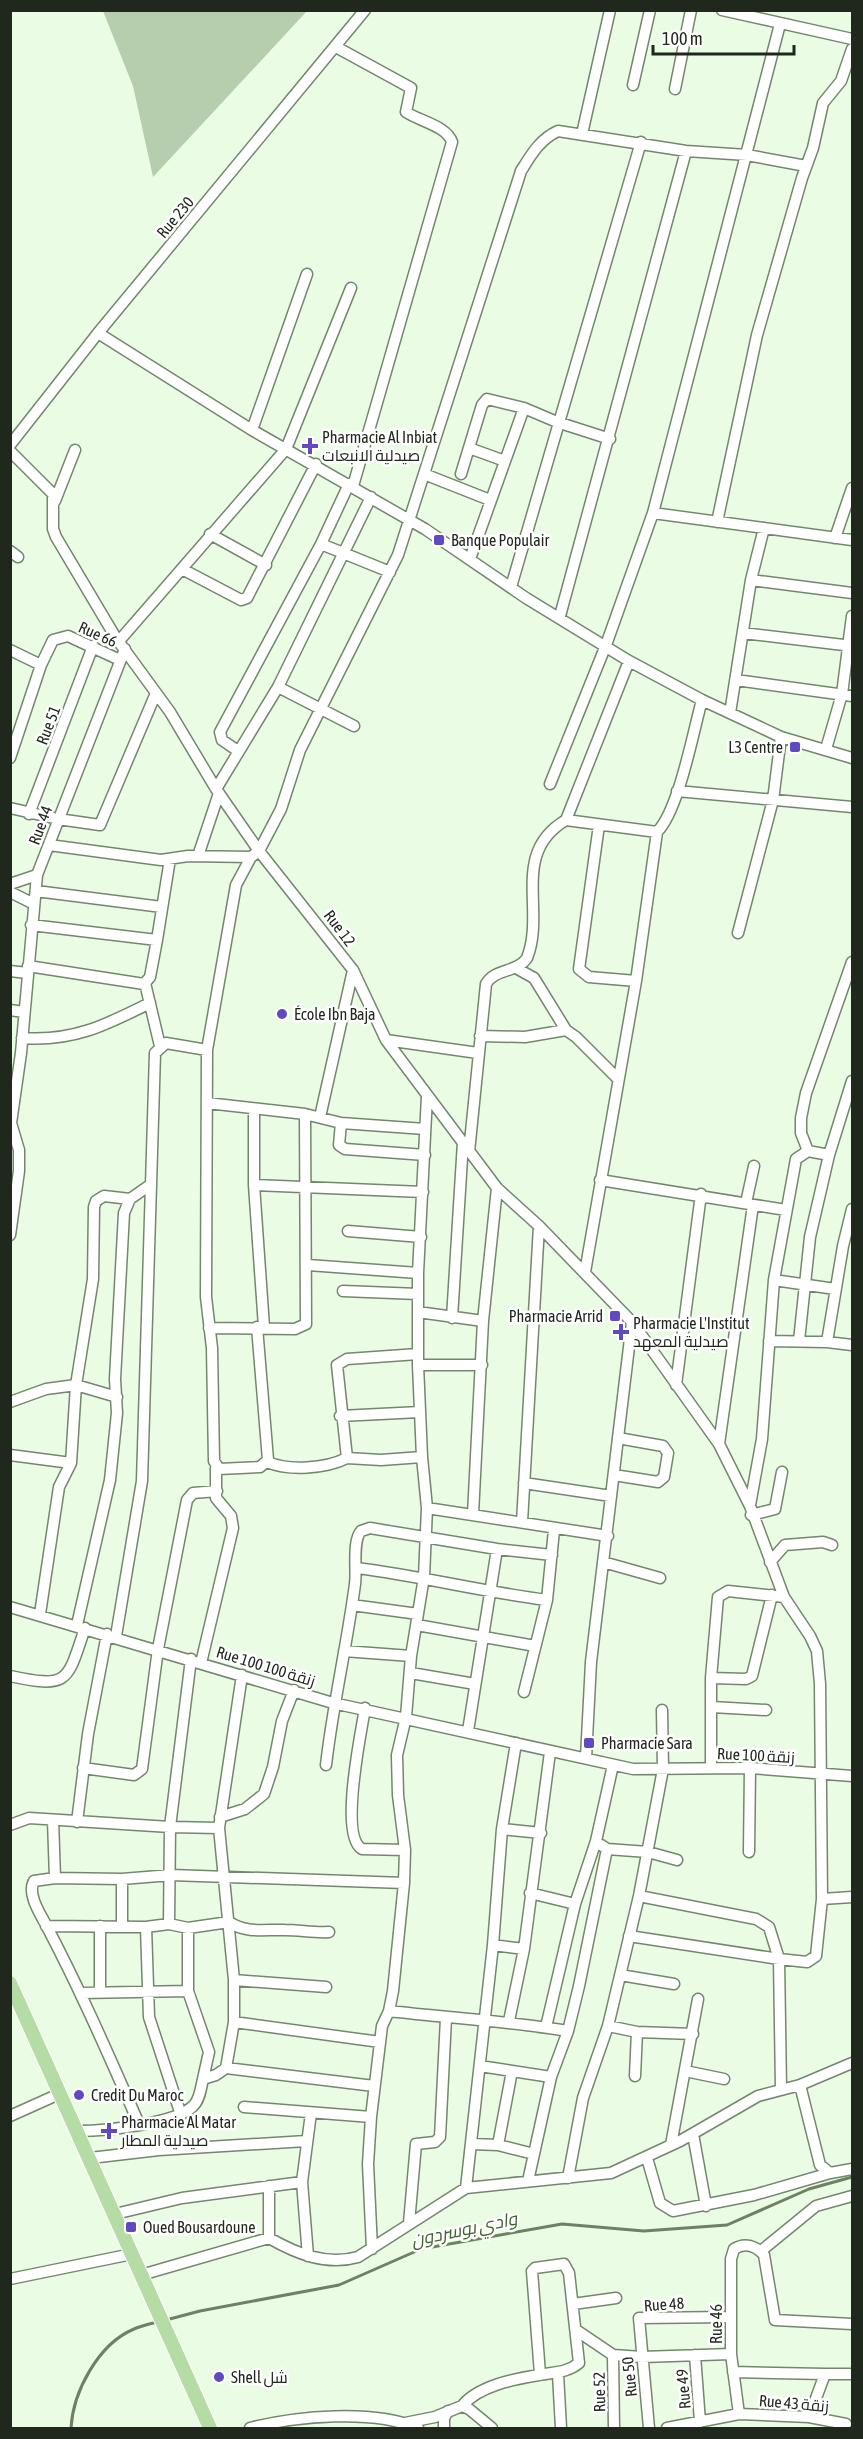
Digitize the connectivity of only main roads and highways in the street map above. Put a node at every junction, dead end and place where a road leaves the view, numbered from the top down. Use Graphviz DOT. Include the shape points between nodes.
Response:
graph roads {
  1 [pos="10,1983"];
  2 [pos="16,2009"];
  3 [pos="210,2428"];
  1 -- 2 [label="main road"];
  2 -- 3 [label="main road" via="78,2131"];
}
